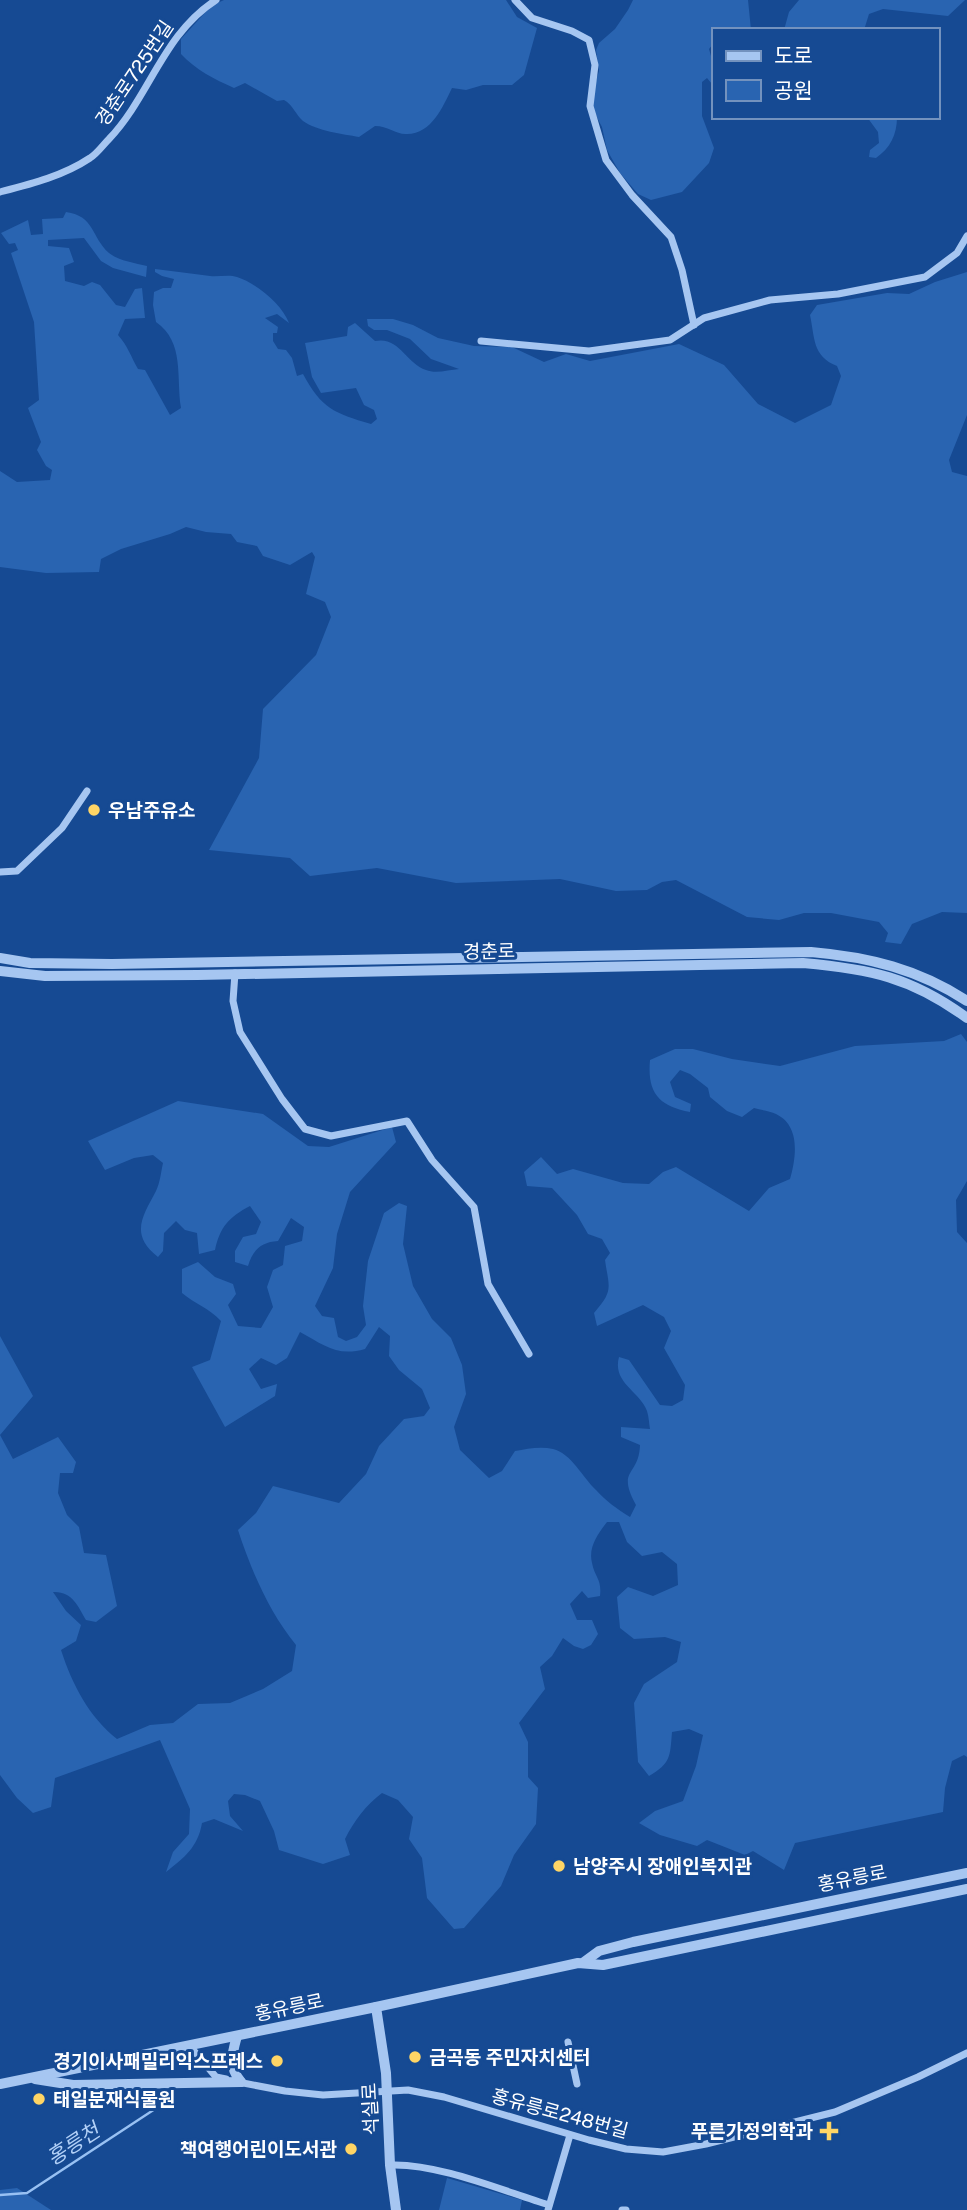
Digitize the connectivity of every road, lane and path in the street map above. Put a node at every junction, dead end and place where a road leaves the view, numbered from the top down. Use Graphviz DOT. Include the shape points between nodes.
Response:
graph roads {
  1 [pos="216,0"];
  2 [pos="515,0"];
  3 [pos="0,192"];
  4 [pos="967,236"];
  5 [pos="694,325"];
  6 [pos="481,341"];
  7 [pos="87,791"];
  8 [pos="0,872"];
  9 [pos="0,958"];
  10 [pos="0,971"];
  11 [pos="235,973"];
  12 [pos="967,1001"];
  13 [pos="967,1018"];
  14 [pos="529,1354"];
  15 [pos="967,1873"];
  16 [pos="967,1889"];
  17 [pos="584,1962"];
  18 [pos="376,2007"];
  19 [pos="237,2036"];
  20 [pos="568,2042"];
  21 [pos="189,2045"];
  22 [pos="967,2053"];
  23 [pos="28,2078"];
  24 [pos="241,2082"];
  25 [pos="0,2084"];
  26 [pos="578,2084"];
  27 [pos="386,2089"];
  28 [pos="570,2135"];
  29 [pos="390,2165"];
  30 [pos="549,2208"];
  31 [pos="396,2210"];
  1 -- 3 [label="street, 경춘로725번길" via="198,12 173,41 121,127 92,158 45,181"];
  2 -- 5 [label="street" via="531,18 589,40 594,65 590,106 606,160 671,237"];
  4 -- 5 [label="street" via="957,253 925,277 838,295 769,300"];
  5 -- 6 [label="street" via="670,340 589,351"];
  7 -- 8 [label="street" via="62,828 17,871"];
  9 -- 12 [label="street, 경춘로" via="112,964 811,952 860,957 902,968"];
  10 -- 11 [label="street, 경춘로" via="45,976"];
  11 -- 13 [label="street, 경춘로" via="803,963 852,967 892,977 928,992"];
  11 -- 14 [label="street" via="233,1001 240,1032 305,1129 331,1136 407,1121 432,1160 474,1207 488,1284"];
  15 -- 17 [label="street, 홍유릉로" via="633,1942 599,1951"];
  16 -- 17 [label="street, 홍유릉로" via="603,1965"];
  17 -- 18 [label="street, 홍유릉로"];
  18 -- 19 [label="street, 홍유릉로"];
  18 -- 27 [label="street, 석실로"];
  19 -- 21 [label="street, 홍유릉로"];
  19 -- 24 [label="street" via="231,2059"];
  20 -- 26 [label="street"];
  21 -- 23 [label="street, 홍유릉로"];
  21 -- 24 [label="street, 홍유릉로248번길" via="216,2077"];
  22 -- 28 [label="street, 홍유릉로248번길" via="835,2112 706,2144 663,2151"];
  23 -- 24 [label="street" via="73,2085"];
  23 -- 25 [label="street, 홍유릉로"];
  24 -- 27 [label="street, 홍유릉로248번길" via="323,2095"];
  27 -- 28 [label="street, 홍유릉로248번길" via="444,2098"];
  27 -- 29 [label="street, 석실로"];
  28 -- 30 [label="street"];
  29 -- 30 [label="street" via="445,2173"];
  29 -- 31 [label="street, 석실로"];
}
